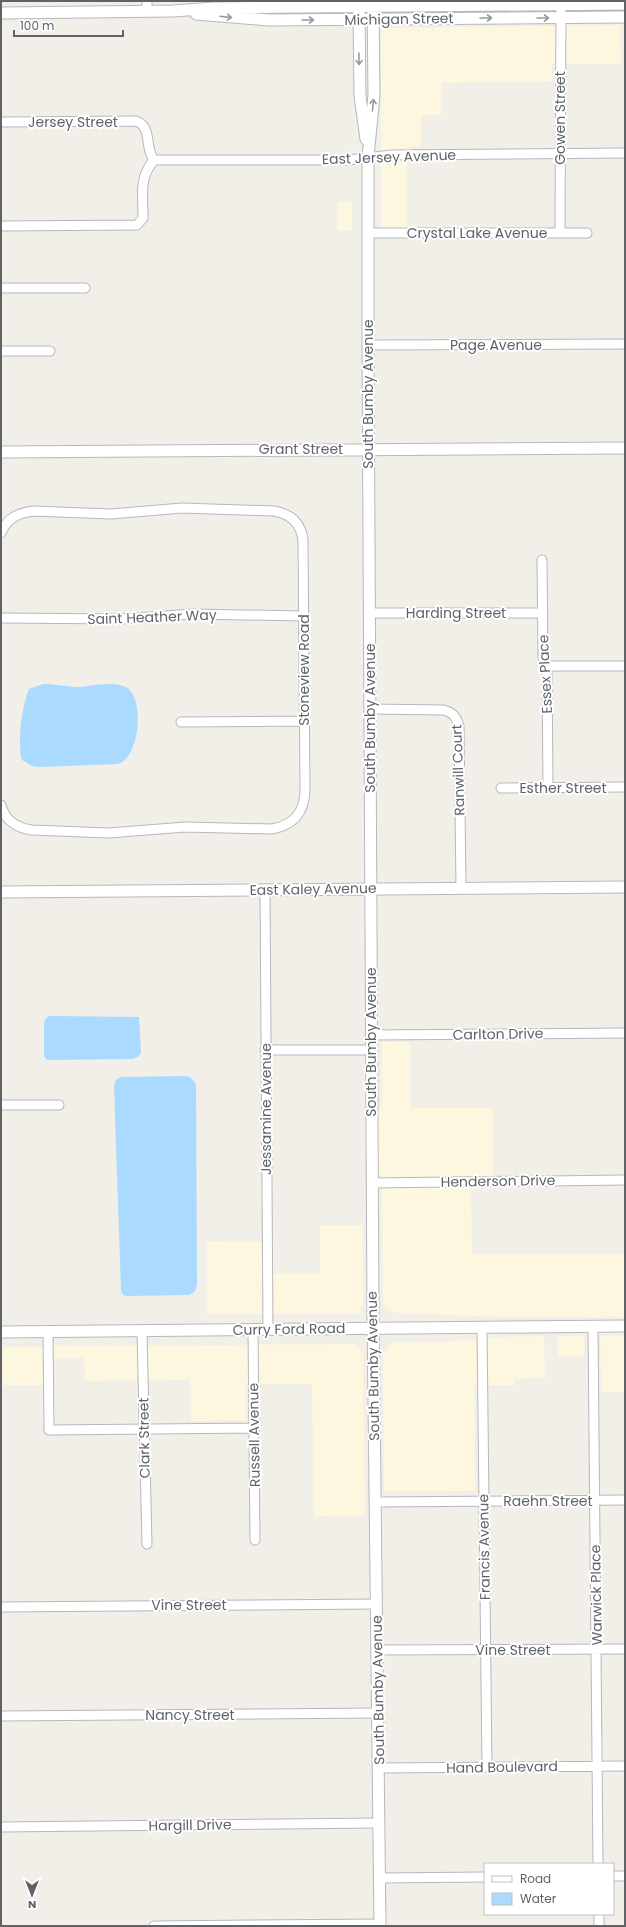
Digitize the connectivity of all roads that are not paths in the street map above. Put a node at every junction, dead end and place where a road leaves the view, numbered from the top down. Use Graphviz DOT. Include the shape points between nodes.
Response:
graph roads {
  1 [pos="359,3"];
  2 [pos="373,3"];
  3 [pos="561,4"];
  4 [pos="625,4"];
  5 [pos="502,5"];
  6 [pos="147,6"];
  7 [pos="173,11"];
  8 [pos="1,13"];
  9 [pos="504,18"];
  10 [pos="561,18"];
  11 [pos="625,18"];
  12 [pos="373,19"];
  13 [pos="359,20"];
  14 [pos="1,122"];
  15 [pos="560,154"];
  16 [pos="625,154"];
  17 [pos="368,157"];
  18 [pos="154,160"];
  19 [pos="1,226"];
  20 [pos="368,233"];
  21 [pos="560,233"];
  22 [pos="587,233"];
  23 [pos="1,288"];
  24 [pos="85,288"];
  25 [pos="625,344"];
  26 [pos="368,345"];
  27 [pos="1,351"];
  28 [pos="50,351"];
  29 [pos="369,448"];
  30 [pos="625,448"];
  31 [pos="1,452"];
  32 [pos="1,533"];
  33 [pos="542,560"];
  34 [pos="369,613"];
  35 [pos="543,613"];
  36 [pos="303,616"];
  37 [pos="1,618"];
  38 [pos="547,666"];
  39 [pos="625,666"];
  40 [pos="370,709"];
  41 [pos="304,721"];
  42 [pos="181,722"];
  43 [pos="625,787"];
  44 [pos="501,788"];
  45 [pos="548,788"];
  46 [pos="1,806"];
  47 [pos="625,887"];
  48 [pos="371,888"];
  49 [pos="461,888"];
  50 [pos="265,889"];
  51 [pos="1,892"];
  52 [pos="625,1033"];
  53 [pos="372,1035"];
  54 [pos="266,1050"];
  55 [pos="372,1050"];
  56 [pos="1,1105"];
  57 [pos="59,1105"];
  58 [pos="625,1180"];
  59 [pos="372,1183"];
  60 [pos="625,1326"];
  61 [pos="593,1327"];
  62 [pos="373,1328"];
  63 [pos="482,1328"];
  64 [pos="253,1330"];
  65 [pos="268,1330"];
  66 [pos="142,1331"];
  67 [pos="1,1332"];
  68 [pos="48,1332"];
  69 [pos="144,1428"];
  70 [pos="254,1428"];
  71 [pos="595,1500"];
  72 [pos="625,1500"];
  73 [pos="484,1501"];
  74 [pos="375,1502"];
  75 [pos="255,1540"];
  76 [pos="147,1544"];
  77 [pos="377,1604"];
  78 [pos="1,1607"];
  79 [pos="597,1649"];
  80 [pos="625,1649"];
  81 [pos="377,1650"];
  82 [pos="485,1650"];
  83 [pos="378,1713"];
  84 [pos="1,1716"];
  85 [pos="596,1766"];
  86 [pos="625,1766"];
  87 [pos="487,1767"];
  88 [pos="379,1768"];
  89 [pos="379,1823"];
  90 [pos="1,1826"];
  91 [pos="598,1863"];
  92 [pos="614,1876"];
  93 [pos="625,1876"];
  94 [pos="484,1877"];
  95 [pos="380,1878"];
  96 [pos="599,1915"];
  97 [pos="380,1925"];
  98 [pos="154,1926"];
  99 [pos="599,1926"];
  1 -- 2 [label="street, Michigan Street"];
  1 -- 7 [label="street, Michigan Street"];
  1 -- 13 [label="street, South Bumby Avenue"];
  2 -- 5 [label="street, Michigan Street"];
  2 -- 12 [label="street, South Bumby Avenue"];
  3 -- 4 [label="street, Michigan Street"];
  3 -- 5 [label="street, Michigan Street"];
  3 -- 10 [label="street, Gowen Street"];
  5 -- 9 [label="street"];
  6 -- 7 [label="street, Michigan Street"];
  6 -- 8 [label="street, Michigan Street"];
  7 -- 13 [label="street, Michigan Street, one-way" via="238,19"];
  9 -- 10 [label="street, Michigan Street, one-way"];
  12 -- 9 [label="street, Michigan Street, one-way"];
  10 -- 11 [label="street, Michigan Street"];
  10 -- 15 [label="street, Gowen Street"];
  12 -- 13 [label="street, Michigan Street"];
  17 -- 12 [label="street, South Bumby Avenue, one-way" via="374,95"];
  13 -- 17 [label="street, South Bumby Avenue, one-way" via="360,96"];
  14 -- 18 [label="street, Jersey Street" via="136,121 144,126 148,136 148,150"];
  15 -- 16 [label="street, East Jersey Avenue"];
  15 -- 17 [label="street, East Jersey Avenue"];
  15 -- 21 [label="street, Gowen Street"];
  17 -- 18 [label="street, East Jersey Avenue" via="349,160"];
  17 -- 20 [label="street, South Bumby Avenue"];
  18 -- 19 [label="street" via="146,169 143,180 143,214 136,225"];
  20 -- 21 [label="street, Crystal Lake Avenue"];
  20 -- 26 [label="street, South Bumby Avenue"];
  21 -- 22 [label="street, Crystal Lake Avenue"];
  23 -- 24 [label="street"];
  25 -- 26 [label="street, Page Avenue"];
  26 -- 29 [label="street, South Bumby Avenue"];
  27 -- 28 [label="street"];
  29 -- 30 [label="street, Grant Street"];
  29 -- 31 [label="street, Grant Street"];
  29 -- 34 [label="street, South Bumby Avenue"];
  32 -- 36 [label="street, Stoneview Road" via="6,522 13,516 33,511 111,514 182,508 283,512 291,516 302,531"];
  33 -- 35 [label="street, Essex Place"];
  34 -- 35 [label="street, Harding Street"];
  34 -- 40 [label="street, South Bumby Avenue"];
  35 -- 38 [label="street, Essex Place" via="544,658"];
  36 -- 37 [label="street, Saint Heather Way" via="193,614 123,619"];
  36 -- 41 [label="street, Stoneview Road"];
  38 -- 39 [label="street"];
  38 -- 45 [label="street, Essex Place"];
  40 -- 48 [label="street, South Bumby Avenue"];
  40 -- 49 [label="street, Ranwill Court" via="444,710 456,717 459,726"];
  41 -- 42 [label="street"];
  41 -- 46 [label="street, Stoneview Road" via="305,799 291,823 281,827 186,827 109,833 32,830 14,824"];
  43 -- 45 [label="street, Esther Street"];
  44 -- 45 [label="street, Esther Street"];
  47 -- 49 [label="street, East Kaley Avenue"];
  48 -- 49 [label="street, East Kaley Avenue"];
  48 -- 50 [label="street, East Kaley Avenue"];
  48 -- 53 [label="street, South Bumby Avenue"];
  50 -- 51 [label="street, East Kaley Avenue"];
  50 -- 54 [label="street, Jessamine Avenue"];
  52 -- 53 [label="street, Carlton Drive"];
  53 -- 55 [label="street, South Bumby Avenue"];
  54 -- 55 [label="street"];
  54 -- 65 [label="street, Jessamine Avenue"];
  55 -- 59 [label="street, South Bumby Avenue"];
  56 -- 57 [label="street"];
  58 -- 59 [label="street, Henderson Drive"];
  59 -- 62 [label="street, South Bumby Avenue"];
  60 -- 61 [label="street, Curry Ford Road"];
  61 -- 63 [label="street, Curry Ford Road"];
  61 -- 71 [label="street, Warwick Place"];
  62 -- 63 [label="street, Curry Ford Road"];
  62 -- 65 [label="street, Curry Ford Road"];
  62 -- 74 [label="street, South Bumby Avenue"];
  63 -- 73 [label="street, Francis Avenue"];
  64 -- 65 [label="street, Curry Ford Road"];
  64 -- 66 [label="street, Curry Ford Road"];
  64 -- 70 [label="street, Russell Avenue"];
  66 -- 68 [label="street, Curry Ford Road"];
  66 -- 69 [label="street, Clark Street"];
  67 -- 68 [label="street, Curry Ford Road"];
  68 -- 69 [label="street" via="50,1430"];
  69 -- 70 [label="street"];
  69 -- 76 [label="street, Clark Street"];
  70 -- 75 [label="street, Russell Avenue"];
  71 -- 72 [label="street, Raehn Street"];
  71 -- 73 [label="street, Raehn Street"];
  71 -- 79 [label="street, Warwick Place"];
  73 -- 74 [label="street, Raehn Street"];
  73 -- 82 [label="street, Francis Avenue"];
  74 -- 77 [label="street, South Bumby Avenue"];
  77 -- 78 [label="street, Vine Street"];
  77 -- 81 [label="street, South Bumby Avenue"];
  79 -- 80 [label="street, Vine Street"];
  79 -- 82 [label="street, Vine Street"];
  79 -- 85 [label="street, Warwick Place"];
  81 -- 82 [label="street, Vine Street"];
  81 -- 83 [label="street, South Bumby Avenue"];
  82 -- 87 [label="street, Francis Avenue"];
  83 -- 84 [label="street, Nancy Street"];
  83 -- 88 [label="street, South Bumby Avenue"];
  85 -- 86 [label="street, Hand Boulevard"];
  85 -- 87 [label="street, Hand Boulevard"];
  85 -- 91 [label="street, Warwick Place"];
  87 -- 88 [label="street, Hand Boulevard"];
  88 -- 89 [label="street, South Bumby Avenue"];
  89 -- 90 [label="street, Hargill Drive"];
  89 -- 95 [label="street, South Bumby Avenue"];
  92 -- 93 [label="street"];
  94 -- 95 [label="street"];
  95 -- 97 [label="street, South Bumby Avenue"];
  96 -- 99 [label="street"];
  97 -- 98 [label="street"];
}
